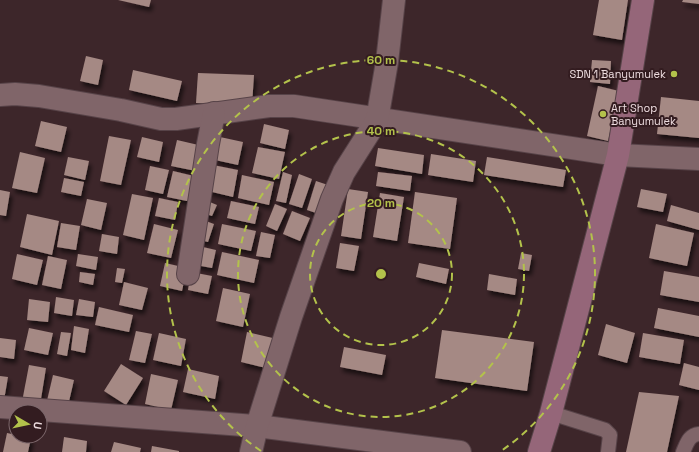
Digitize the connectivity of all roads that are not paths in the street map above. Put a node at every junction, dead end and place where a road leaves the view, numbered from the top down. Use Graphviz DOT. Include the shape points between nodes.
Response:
graph roads {
  1 [pos="394,0"];
  2 [pos="643,0"];
  3 [pos="0,96"];
  4 [pos="214,113"];
  5 [pos="377,120"];
  6 [pos="618,155"];
  7 [pos="699,159"];
  8 [pos="188,274"];
  9 [pos="0,407"];
  10 [pos="551,413"];
  11 [pos="256,426"];
  12 [pos="699,434"];
  13 [pos="251,452"];
  14 [pos="460,452"];
  15 [pos="539,452"];
  16 [pos="608,452"];
  17 [pos="683,452"];
  1 -- 5 [label="street"];
  2 -- 6 [label="main road"];
  3 -- 4 [label="street" via="39,96 161,119"];
  4 -- 5 [label="street" via="294,106"];
  4 -- 8 [label="street"];
  5 -- 6 [label="street"];
  5 -- 11 [label="street" via="344,172 332,199"];
  6 -- 7 [label="street"];
  6 -- 10 [label="main road"];
  9 -- 11 [label="street"];
  10 -- 15 [label="main road"];
  10 -- 16 [label="lane" via="605,430 610,435"];
  11 -- 13 [label="street"];
  11 -- 14 [label="street"];
  12 -- 17 [label="lane" via="690,438"];
}
